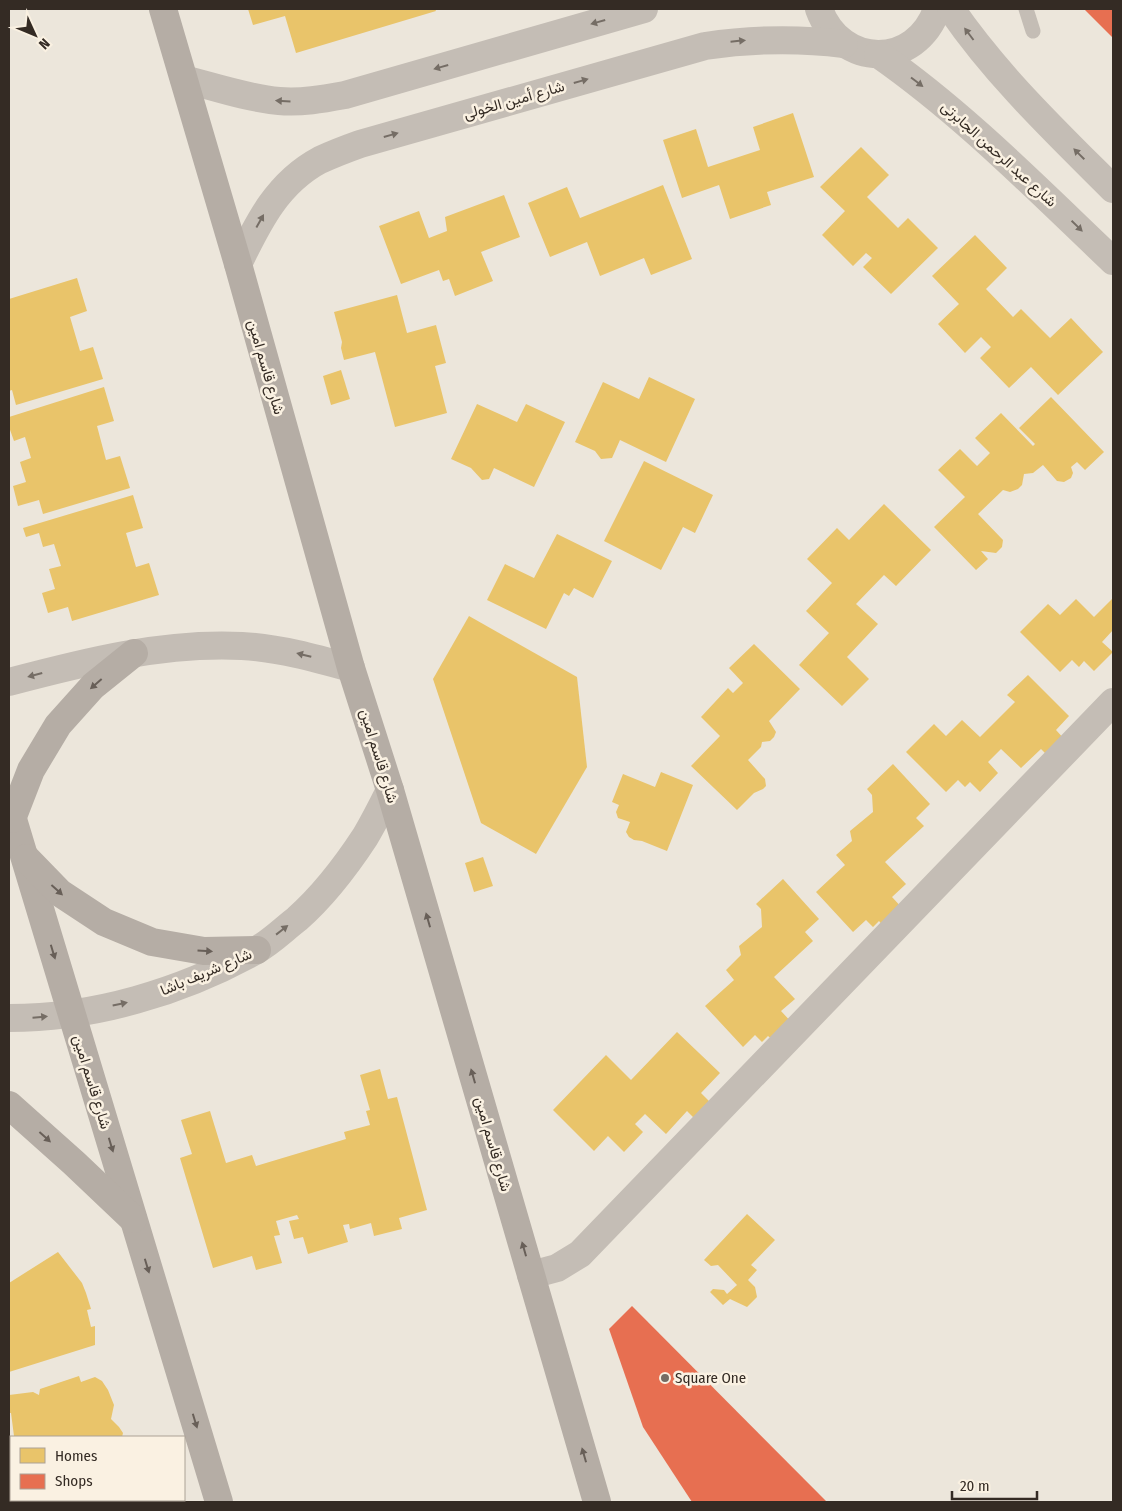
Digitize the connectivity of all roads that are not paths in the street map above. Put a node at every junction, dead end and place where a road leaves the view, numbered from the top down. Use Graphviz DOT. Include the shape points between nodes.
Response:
graph roads {
  1 [pos="163,9"];
  2 [pos="644,9"];
  3 [pos="819,9"];
  4 [pos="937,9"];
  5 [pos="951,9"];
  6 [pos="1026,9"];
  7 [pos="1033,31"];
  8 [pos="844,44"];
  9 [pos="878,54"];
  10 [pos="184,78"];
  11 [pos="1113,189"];
  12 [pos="1113,261"];
  13 [pos="238,264"];
  14 [pos="134,653"];
  15 [pos="351,668"];
  16 [pos="9,682"];
  17 [pos="1113,702"];
  18 [pos="390,790"];
  19 [pos="11,812"];
  20 [pos="23,855"];
  21 [pos="257,950"];
  22 [pos="72,1014"];
  23 [pos="9,1018"];
  24 [pos="9,1105"];
  25 [pos="133,1219"];
  26 [pos="531,1275"];
  27 [pos="219,1502"];
  28 [pos="598,1502"];
  1 -- 10 [label="main road, شارع قاسم امين"];
  2 -- 10 [label="street, one-way" via="323,99 279,101"];
  3 -- 8 [label="street" via="824,23"];
  4 -- 9 [label="street" via="926,31 916,41 898,50"];
  11 -- 5 [label="street, one-way" via="1014,89"];
  6 -- 7 [label="lane"];
  8 -- 9 [label="street"];
  13 -- 8 [label="street, شارع أمين الخولى, one-way" via="261,218 286,185 320,160 360,144 705,46 774,39"];
  9 -- 12 [label="street, شارع عبد الرحمن الجابرتى, one-way" via="962,118"];
  10 -- 13 [label="main road, شارع قاسم امين"];
  13 -- 15 [label="main road, شارع قاسم امين"];
  15 -- 14 [label="street, one-way" via="298,654 244,646 189,646"];
  14 -- 16 [label="street, one-way"];
  14 -- 19 [label="main road, one-way" via="93,686 58,725"];
  15 -- 18 [label="main road, شارع قاسم امين"];
  17 -- 26 [label="street" via="580,1254 557,1268"];
  21 -- 18 [label="street, شارع شريف باشا, one-way" via="298,918 334,880 365,837"];
  26 -- 18 [label="main road, شارع قاسم امين, one-way"];
  19 -- 20 [label="main road, شارع قاسم امين"];
  20 -- 21 [label="main road, one-way" via="60,893 104,922 144,939 204,951"];
  20 -- 22 [label="main road, شارع قاسم امين, one-way"];
  22 -- 21 [label="street, شارع شريف باشا, one-way" via="132,1002 194,980"];
  23 -- 22 [label="street, شارع شريف باشا, one-way"];
  22 -- 25 [label="main road, شارع قاسم امين, one-way"];
  24 -- 25 [label="main road, one-way"];
  25 -- 27 [label="main road, شارع قاسم امين, one-way"];
  28 -- 26 [label="main road, شارع قاسم امين, one-way"];
}
